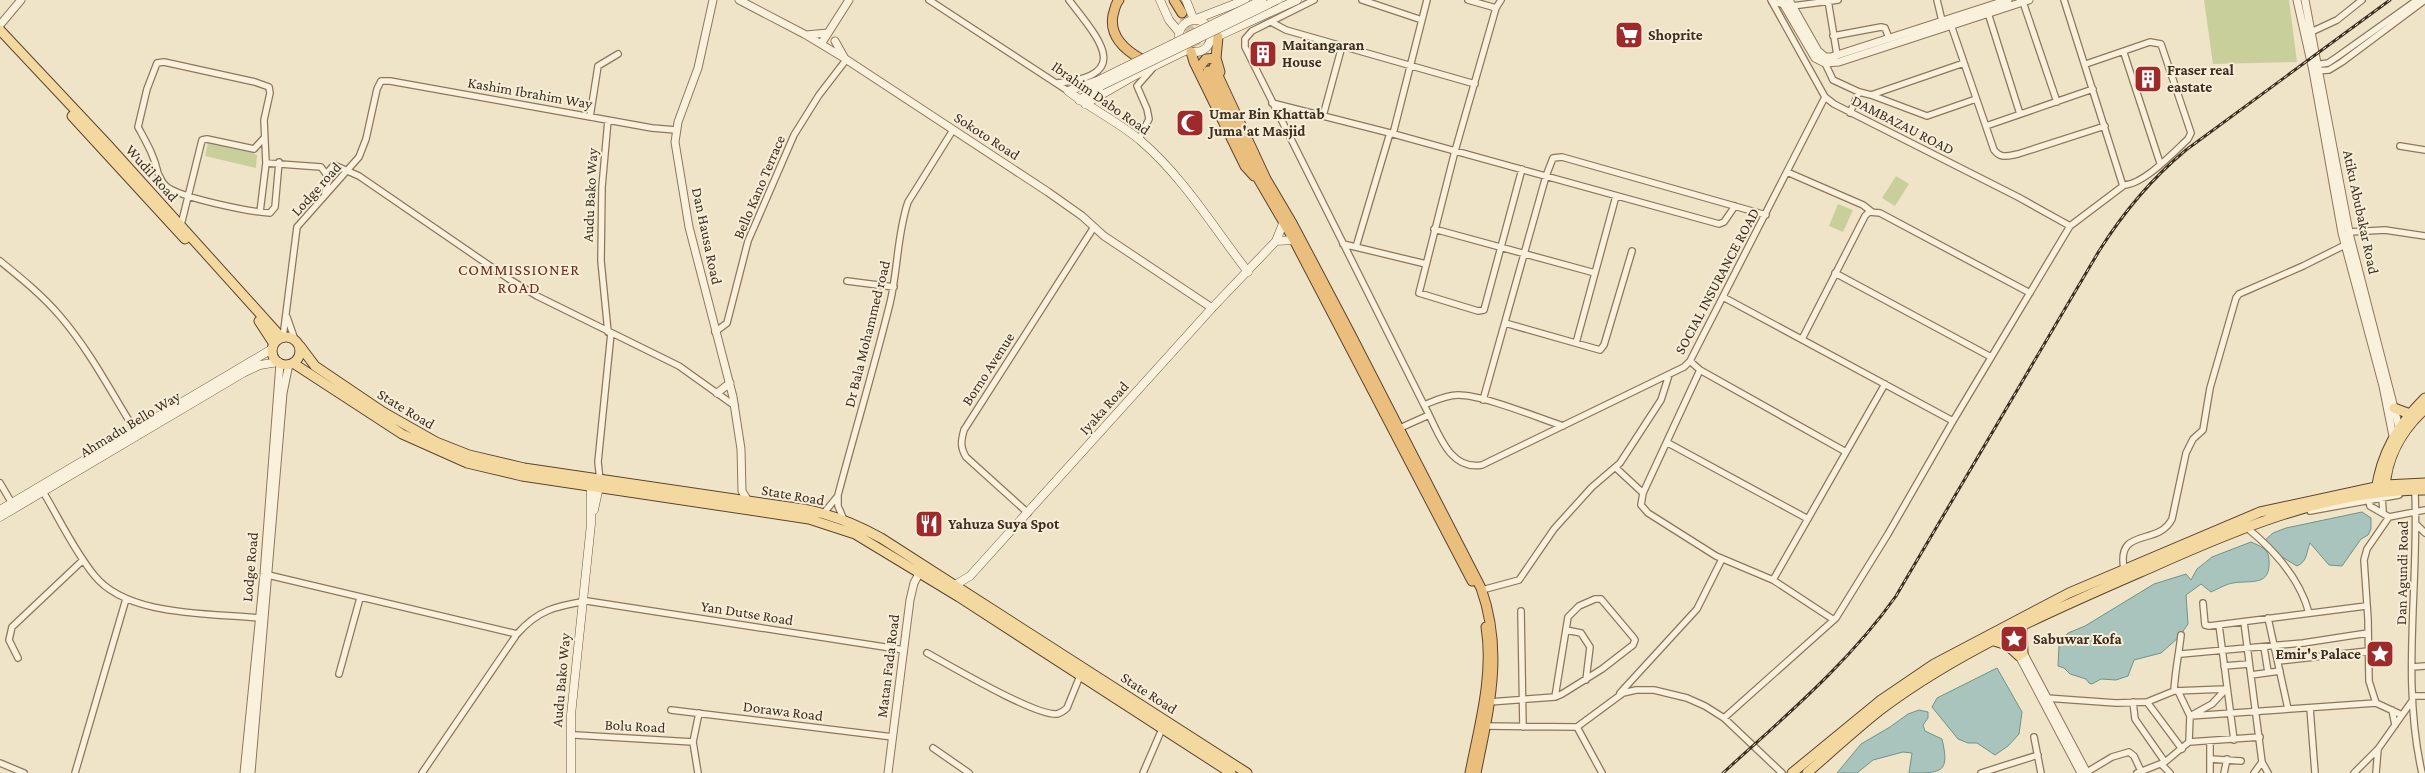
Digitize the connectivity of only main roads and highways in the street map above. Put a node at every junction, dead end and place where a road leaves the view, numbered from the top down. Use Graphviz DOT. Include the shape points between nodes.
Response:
graph roads {
  1 [pos="1119,0"];
  2 [pos="1160,0"];
  3 [pos="1174,0"];
  4 [pos="1180,0"];
  5 [pos="1186,0"];
  6 [pos="1262,0"];
  7 [pos="1277,0"];
  8 [pos="1297,0"];
  9 [pos="1241,1"];
  10 [pos="1195,20"];
  11 [pos="0,30"];
  12 [pos="1179,32"];
  13 [pos="1215,38"];
  14 [pos="0,39"];
  15 [pos="1189,51"];
  16 [pos="1141,59"];
  17 [pos="1213,66"];
  18 [pos="1198,69"];
  19 [pos="1099,83"];
  20 [pos="1082,102"];
  21 [pos="1263,180"];
  22 [pos="1284,221"];
  23 [pos="181,228"];
  24 [pos="1294,240"];
  25 [pos="1276,241"];
  26 [pos="1248,272"];
  27 [pos="282,337"];
  28 [pos="298,343"];
  29 [pos="273,347"];
  30 [pos="285,363"];
  31 [pos="2425,398"];
  32 [pos="2394,408"];
  33 [pos="2425,409"];
  34 [pos="169,413"];
  35 [pos="2410,414"];
  36 [pos="2398,435"];
  37 [pos="2389,466"];
  38 [pos="596,483"];
  39 [pos="2425,483"];
  40 [pos="2404,484"];
  41 [pos="2379,492"];
  42 [pos="2425,492"];
  43 [pos="14,505"];
  44 [pos="0,510"];
  45 [pos="0,516"];
  46 [pos="2208,538"];
  47 [pos="922,569"];
  48 [pos="970,576"];
  49 [pos="952,588"];
  50 [pos="962,594"];
  51 [pos="584,601"];
  52 [pos="2022,626"];
  53 [pos="2008,629"];
  54 [pos="1994,641"];
  55 [pos="1967,651"];
  56 [pos="1874,711"];
  57 [pos="571,773"];
  58 [pos="576,773"];
  59 [pos="1231,773"];
  60 [pos="1248,773"];
  61 [pos="1470,773"];
  62 [pos="1476,773"];
  63 [pos="1792,773"];
  64 [pos="1808,773"];
  1 -- 16 [label="highway" via="1112,21 1114,33 1122,46"];
  2 -- 12 [label="main road"];
  3 -- 4 [label="highway" via="1184,12"];
  5 -- 10 [label="main road"];
  6 -- 16 [label="main road, bridge"];
  7 -- 19 [label="main road, bridge"];
  8 -- 13 [label="main road"];
  9 -- 10 [label="main road"];
  10 -- 12 [label="main road" via="1183,25"];
  10 -- 13 [label="main road" via="1210,28"];
  11 -- 23 [label="main road, Wudil Road"];
  12 -- 15 [label="main road" via="1181,44"];
  13 -- 15 [label="main road" via="1204,50"];
  13 -- 17 [label="highway"];
  14 -- 23 [label="main road, Wudil Road"];
  15 -- 18 [label="highway"];
  15 -- 20 [label="main road"];
  16 -- 19 [label="main road, bridge"];
  17 -- 18 [label="highway" via="1206,59"];
  17 -- 21 [label="highway"];
  18 -- 21 [label="highway" via="1245,166"];
  19 -- 20 [label="main road"];
  19 -- 20 [label="main road, Ibrahim Dabo Road" via="1068,91"];
  20 -- 26 [label="main road, Ibrahim Dabo Road" via="1139,139 1172,172"];
  21 -- 22 [label="highway"];
  21 -- 62 [label="highway" via="1297,232 1482,590 1493,638 1494,672"];
  22 -- 24 [label="highway"];
  22 -- 25 [label="main road"];
  23 -- 27 [label="main road, Wudil Road"];
  23 -- 29 [label="main road, Wudil Road" via="264,326"];
  24 -- 25 [label="main road"];
  24 -- 61 [label="highway" via="1479,598 1487,634 1487,669"];
  25 -- 26 [label="main road, Iyaka Road"];
  26 -- 48 [label="main road, Iyaka Road"];
  27 -- 28 [label="main road"];
  27 -- 29 [label="main road"];
  28 -- 30 [label="main road" via="299,358"];
  28 -- 38 [label="main road, State Road" via="308,359 323,372 436,442 507,465"];
  29 -- 30 [label="main road, Wudil Road"];
  29 -- 34 [label="main road, Ahmadu Bello Way"];
  30 -- 34 [label="main road, Ahmadu Bello Way" via="252,368"];
  30 -- 38 [label="main road, State Road" via="402,434 453,458 522,476"];
  31 -- 35 [label="main road"];
  32 -- 35 [label="main road"];
  33 -- 36 [label="main road"];
  34 -- 43 [label="main road, Ahmadu Bello Way"];
  35 -- 36 [label="main road"];
  36 -- 37 [label="main road"];
  36 -- 41 [label="main road" via="2384,456"];
  37 -- 40 [label="main road" via="2395,479"];
  37 -- 41 [label="main road"];
  38 -- 47 [label="main road, State Road" via="826,523 868,540"];
  38 -- 47 [label="main road, State Road" via="748,501 823,514 869,531"];
  38 -- 51 [label="main road, Audu Bako Way"];
  39 -- 40 [label="main road"];
  40 -- 41 [label="main road"];
  41 -- 42 [label="main road"];
  41 -- 46 [label="main road" via="2288,512"];
  41 -- 46 [label="main road" via="2260,512"];
  43 -- 44 [label="main road, Ahmadu Bello Way"];
  43 -- 45 [label="main road, Ahmadu Bello Way"];
  46 -- 52 [label="main road"];
  46 -- 53 [label="main road" via="2069,593"];
  47 -- 49 [label="main road, State Road"];
  48 -- 49 [label="main road, Iyaka Road"];
  48 -- 50 [label="main road"];
  49 -- 50 [label="main road, State Road"];
  50 -- 59 [label="main road, State Road" via="1080,676"];
  50 -- 60 [label="main road, State Road"];
  51 -- 57 [label="main road, Audu Bako Way" via="570,715"];
  51 -- 58 [label="main road, Audu Bako Way" via="575,735"];
  52 -- 53 [label="main road"];
  52 -- 54 [label="main road" via="2021,654"];
  53 -- 54 [label="main road"];
  53 -- 55 [label="main road"];
  54 -- 55 [label="main road"];
  55 -- 56 [label="main road" via="1934,664"];
  56 -- 63 [label="main road"];
  56 -- 64 [label="main road"];
}
